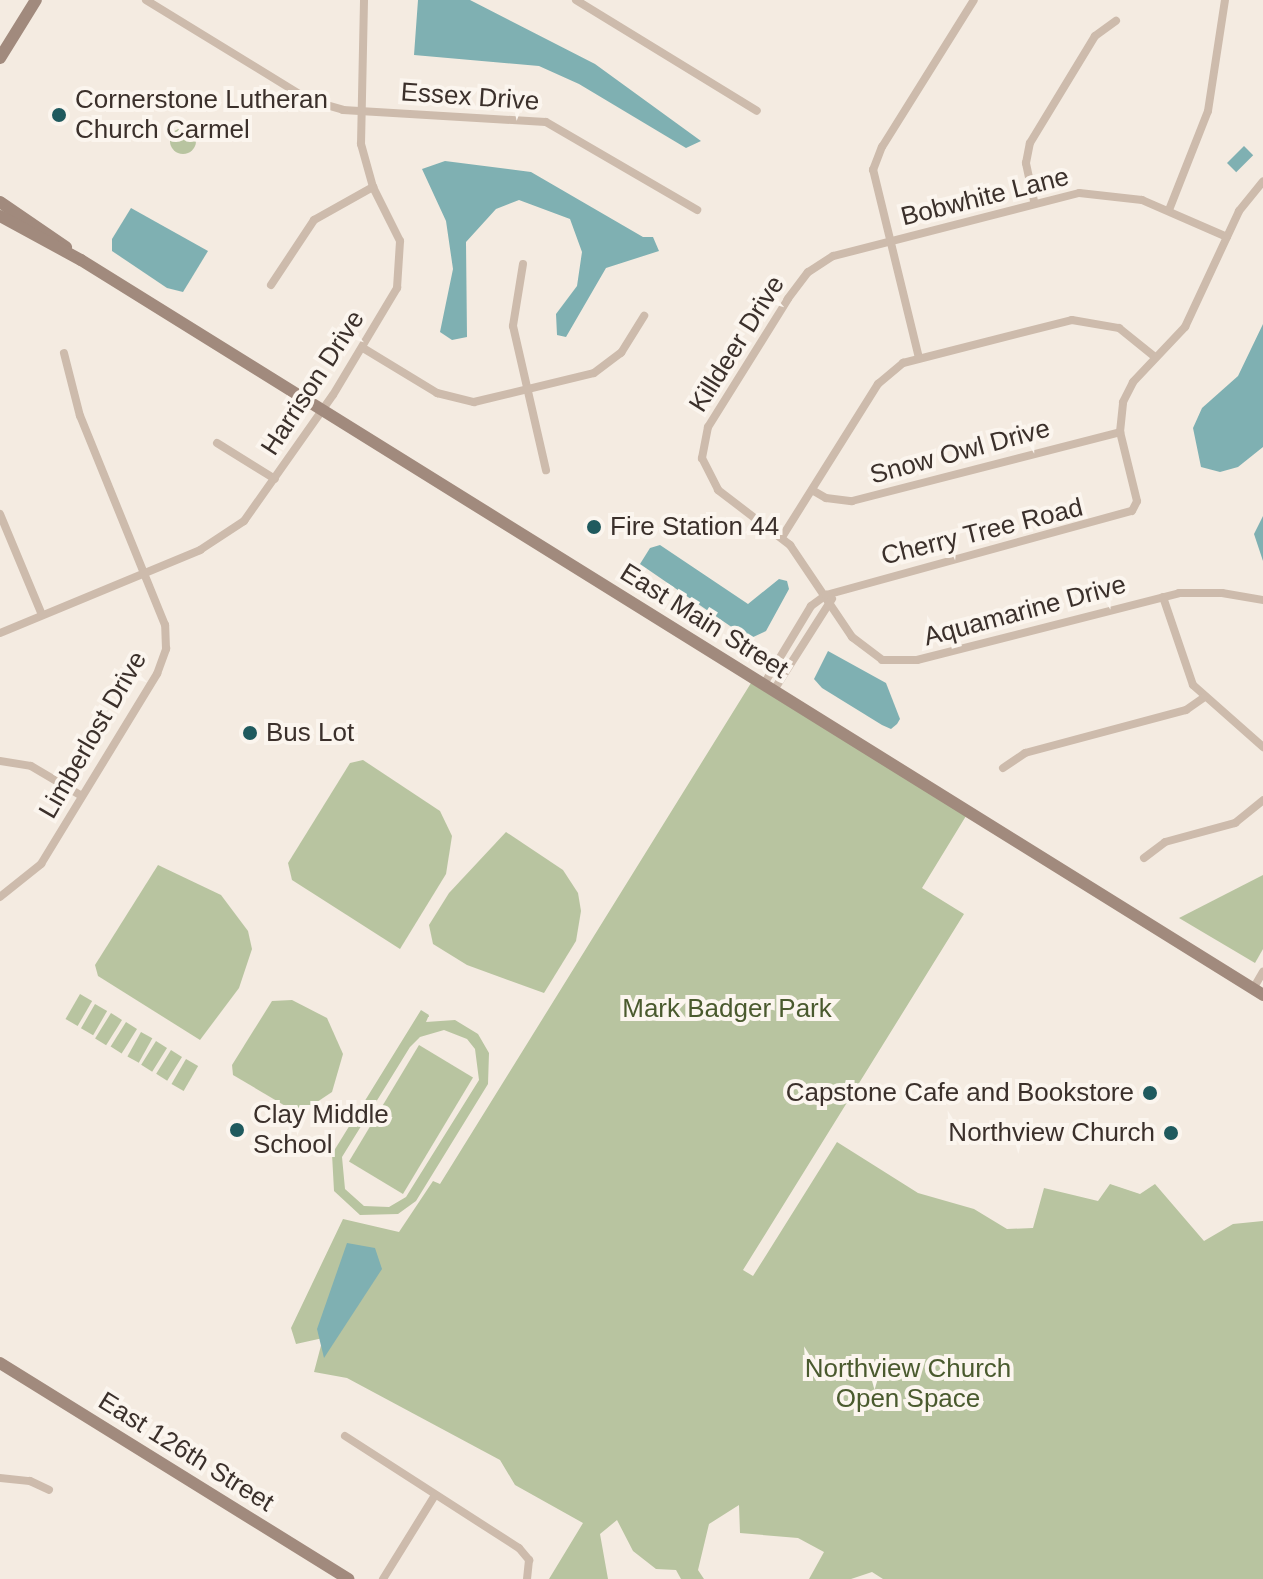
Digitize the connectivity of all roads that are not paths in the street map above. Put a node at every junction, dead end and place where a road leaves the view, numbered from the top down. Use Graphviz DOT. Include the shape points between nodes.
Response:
graph roads {
  1 [pos="36,0"];
  2 [pos="146,0"];
  3 [pos="364,0"];
  4 [pos="576,0"];
  5 [pos="974,0"];
  6 [pos="1225,0"];
  7 [pos="1116,21"];
  8 [pos="0,58"];
  9 [pos="360,111"];
  10 [pos="757,111"];
  11 [pos="1263,181"];
  12 [pos="373,187"];
  13 [pos="1034,201"];
  14 [pos="0,202"];
  15 [pos="697,210"];
  16 [pos="1169,210"];
  17 [pos="0,216"];
  18 [pos="1227,237"];
  19 [pos="887,241"];
  20 [pos="81,260"];
  21 [pos="523,264"];
  22 [pos="271,285"];
  23 [pos="644,316"];
  24 [pos="363,348"];
  25 [pos="64,353"];
  26 [pos="1155,357"];
  27 [pos="919,358"];
  28 [pos="527,391"];
  29 [pos="322,409"];
  30 [pos="1120,432"];
  31 [pos="217,443"];
  32 [pos="546,470"];
  33 [pos="275,479"];
  34 [pos="812,490"];
  35 [pos="0,514"];
  36 [pos="782,537"];
  37 [pos="144,573"];
  38 [pos="828,597"];
  39 [pos="1163,597"];
  40 [pos="1263,600"];
  41 [pos="42,615"];
  42 [pos="0,633"];
  43 [pos="769,687"];
  44 [pos="1203,698"];
  45 [pos="1263,747"];
  46 [pos="0,761"];
  47 [pos="1003,768"];
  48 [pos="82,796"];
  49 [pos="1263,800"];
  50 [pos="1144,858"];
  51 [pos="0,897"];
  52 [pos="1263,972"];
  53 [pos="1258,992"];
  54 [pos="0,1363"];
  55 [pos="345,1436"];
  56 [pos="0,1478"];
  57 [pos="49,1490"];
  58 [pos="435,1495"];
  59 [pos="349,1579"];
  60 [pos="383,1579"];
  61 [pos="527,1579"];
  1 -- 8 [label="main road"];
  2 -- 9 [label="street, Essex Drive" via="309,100"];
  3 -- 9 [label="street, Harrison Drive"];
  4 -- 10 [label="street"];
  5 -- 19 [label="street" via="877,157 874,180"];
  6 -- 16 [label="street" via="1208,111"];
  7 -- 13 [label="street" via="1095,36 1030,143 1026,163"];
  9 -- 12 [label="street, Harrison Drive" via="362,153"];
  9 -- 15 [label="street, Essex Drive" via="546,122"];
  11 -- 18 [label="street" via="1244,203"];
  12 -- 22 [label="street" via="314,220"];
  12 -- 24 [label="street, Harrison Drive" via="397,233 403,260 397,288"];
  13 -- 16 [label="street, Bobwhite Lane" via="1096,193"];
  13 -- 19 [label="street, Bobwhite Lane"];
  14 -- 20 [label="main road, East Main Street"];
  16 -- 18 [label="street, Bobwhite Lane"];
  17 -- 20 [label="main road, East Main Street"];
  18 -- 26 [label="street" via="1185,327"];
  19 -- 27 [label="street"];
  19 -- 36 [label="street, Killdeer Drive" via="833,256 808,272 704,438 705,469 718,490"];
  20 -- 29 [label="main road, East Main Street"];
  21 -- 28 [label="street" via="513,326"];
  23 -- 28 [label="street" via="627,346 603,369"];
  24 -- 28 [label="street" via="455,401"];
  24 -- 29 [label="street, Harrison Drive"];
  25 -- 37 [label="street, Limberlost Drive" via="80,416"];
  26 -- 27 [label="street" via="1129,334 1083,319"];
  26 -- 30 [label="street" via="1126,394"];
  27 -- 34 [label="street" via="903,363 878,384"];
  28 -- 32 [label="street"];
  29 -- 33 [label="street, Harrison Drive"];
  29 -- 43 [label="main road, East Main Street"];
  30 -- 34 [label="street, Snow Owl Drive" via="852,501 826,498"];
  30 -- 38 [label="street, Cherry Tree Road" via="1136,507 1121,517"];
  31 -- 33 [label="street"];
  33 -- 37 [label="street, Harrison Drive" via="258,507 223,537"];
  34 -- 36 [label="street"];
  35 -- 41 [label="street"];
  36 -- 38 [label="street, Killdeer Drive"];
  37 -- 41 [label="street, Harrison Drive"];
  37 -- 48 [label="street, Limberlost Drive" via="165,625 163,660"];
  38 -- 39 [label="street, Aquamarine Drive" via="861,646 882,660 902,663"];
  38 -- 43 [label="street" via="811,606"];
  39 -- 40 [label="street, Aquamarine Drive" via="1222,593"];
  39 -- 44 [label="street" via="1180,661"];
  41 -- 42 [label="street, Harrison Drive"];
  43 -- 53 [label="main road, East Main Street"];
  44 -- 45 [label="street"];
  44 -- 47 [label="street" via="1186,710 1025,753"];
  46 -- 48 [label="street" via="31,766"];
  48 -- 51 [label="street, Limberlost Drive" via="41,864"];
  49 -- 50 [label="street" via="1235,823 1165,842"];
  52 -- 53 [label="street"];
  54 -- 59 [label="main road, East 126th Street"];
  55 -- 58 [label="street"];
  56 -- 57 [label="street" via="30,1481"];
  58 -- 60 [label="street"];
  58 -- 61 [label="street" via="525,1553"];
}
